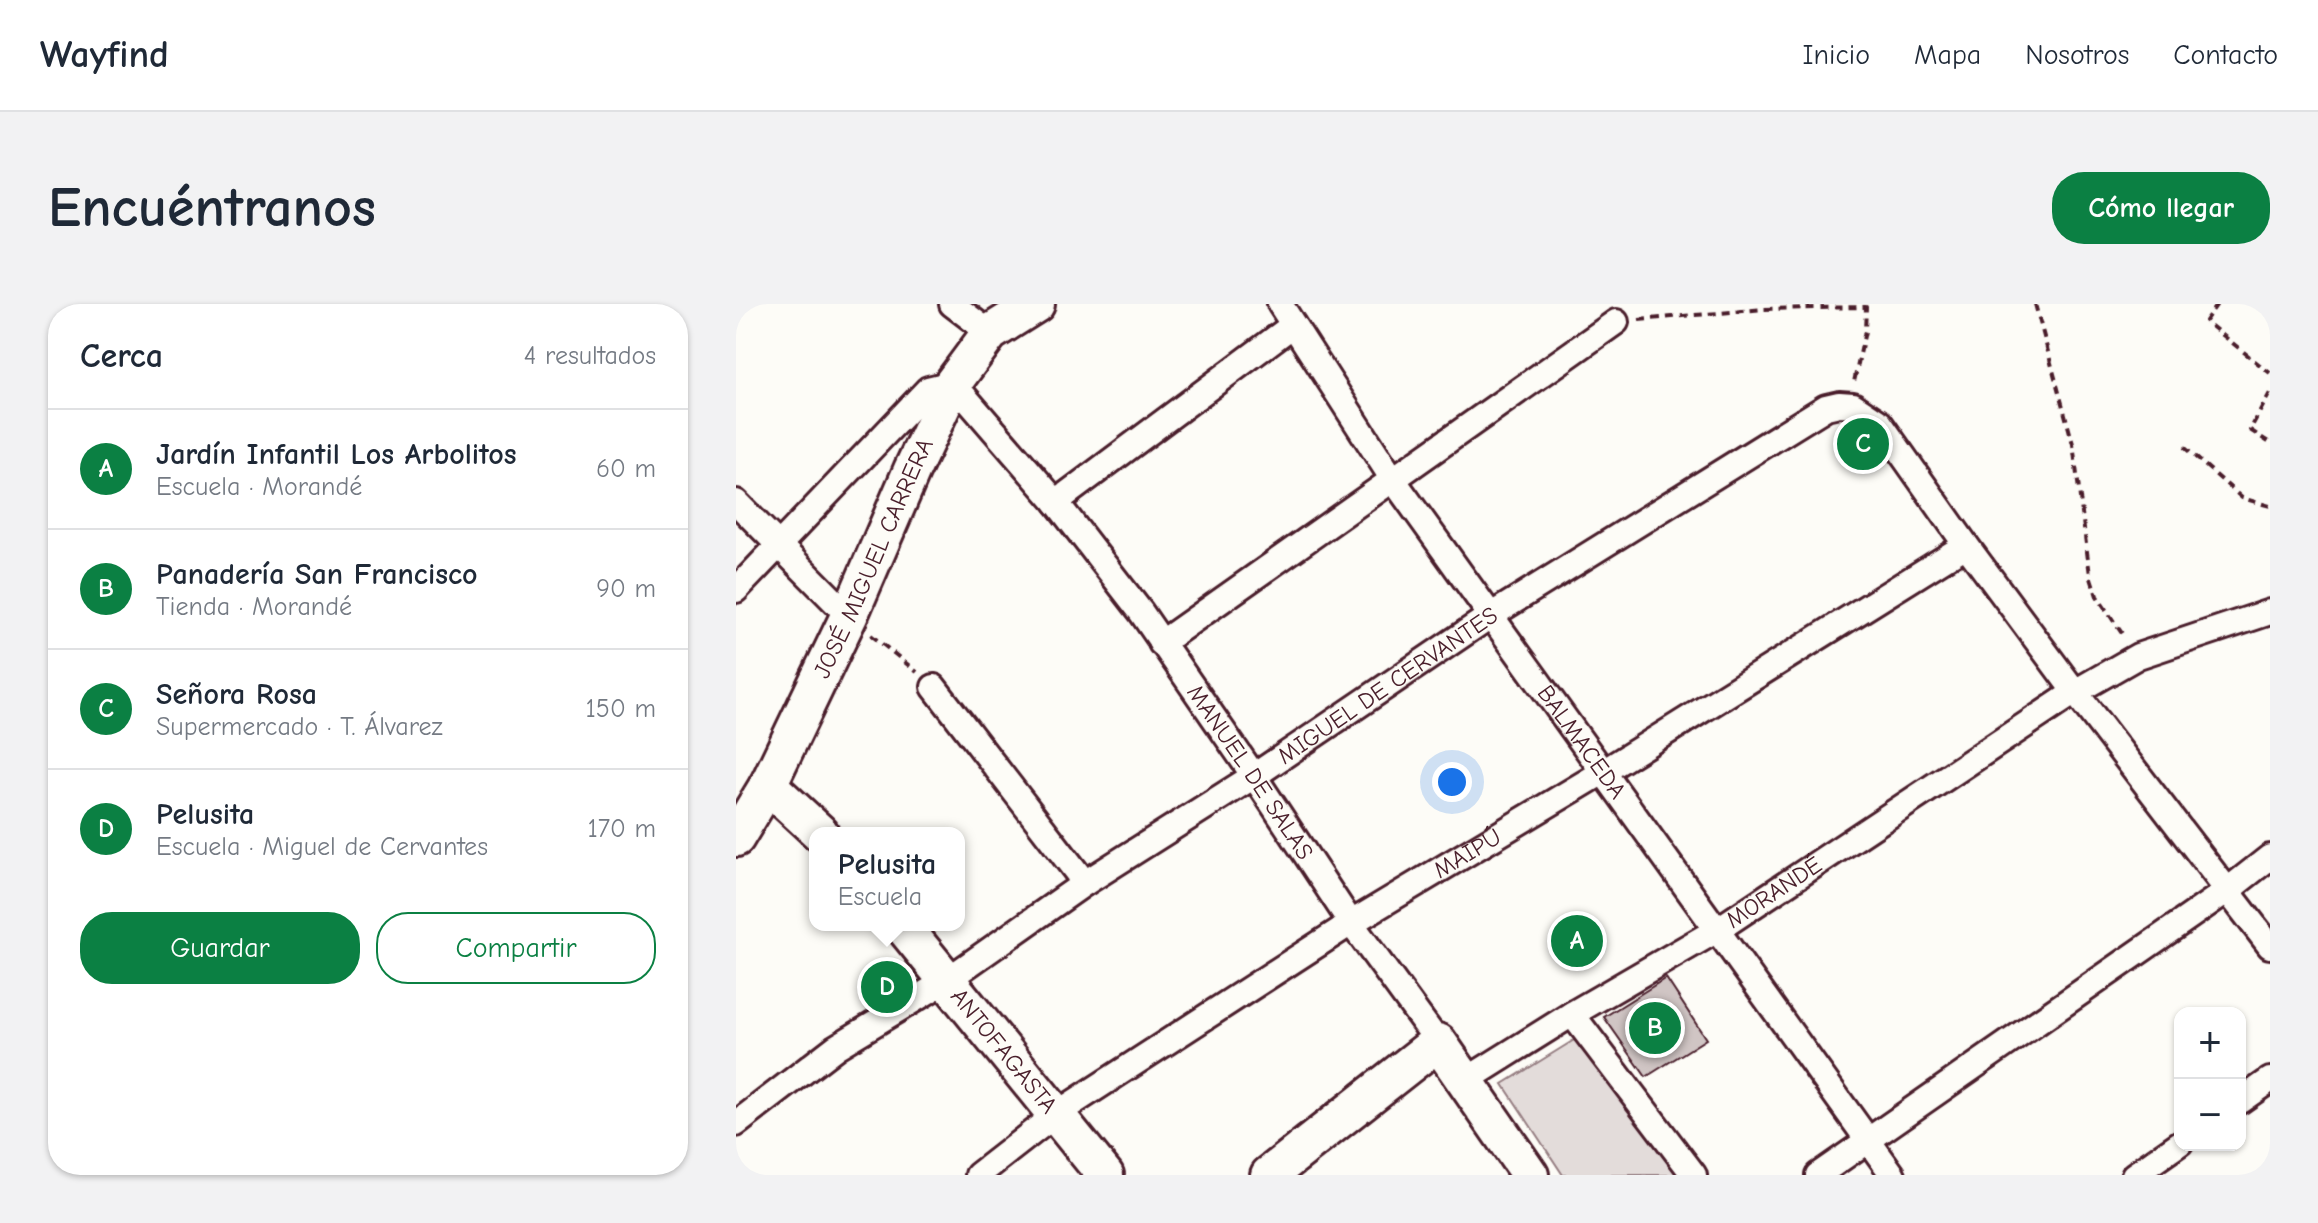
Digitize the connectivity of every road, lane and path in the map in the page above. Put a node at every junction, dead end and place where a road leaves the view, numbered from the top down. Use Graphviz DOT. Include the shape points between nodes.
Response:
graph roads {
  1 [pos="952,304"];
  2 [pos="1036,304"];
  3 [pos="1280,304"];
  4 [pos="2035,304"];
  5 [pos="2217,304"];
  6 [pos="1616,322"];
  7 [pos="1293,325"];
  8 [pos="990,333"];
  9 [pos="2270,373"];
  10 [pos="953,383"];
  11 [pos="2270,393"];
  12 [pos="1853,395"];
  13 [pos="2270,443"];
  14 [pos="2184,447"];
  15 [pos="1392,478"];
  16 [pos="736,502"];
  17 [pos="1056,502"];
  18 [pos="2270,506"];
  19 [pos="779,544"];
  20 [pos="1966,545"];
  21 [pos="736,590"];
  22 [pos="2270,612"];
  23 [pos="849,616"];
  24 [pos="1490,616"];
  25 [pos="1161,643"];
  26 [pos="2138,656"];
  27 [pos="934,687"];
  28 [pos="2075,692"];
  29 [pos="1603,772"];
  30 [pos="1254,776"];
  31 [pos="768,785"];
  32 [pos="814,827"];
  33 [pos="736,838"];
  34 [pos="2270,857"];
  35 [pos="1085,883"];
  36 [pos="2228,890"];
  37 [pos="1351,923"];
  38 [pos="1717,930"];
  39 [pos="907,931"];
  40 [pos="2270,946"];
  41 [pos="947,980"];
  42 [pos="1572,1014"];
  43 [pos="1438,1042"];
  44 [pos="2270,1080"];
  45 [pos="1465,1081"];
  46 [pos="2246,1097"];
  47 [pos="1056,1114"];
  48 [pos="736,1124"];
  49 [pos="1869,1141"];
  50 [pos="2174,1147"];
  51 [pos="978,1175"];
  52 [pos="1105,1175"];
  53 [pos="1269,1175"];
  54 [pos="1530,1175"];
  55 [pos="1694,1175"];
  56 [pos="1818,1175"];
  57 [pos="1893,1175"];
  58 [pos="2134,1175"];
  1 -- 8 [label="street"];
  2 -- 8 [label="street, JOSÉ MIGUEL CARRERA"];
  3 -- 7 [label="street, BALMACEDA"];
  4 -- 26 [label="path" via="2073,444 2090,575 2097,596"];
  5 -- 9 [label="path" via="2205,321"];
  6 -- 12 [label="path" via="1764,309 1866,307"];
  6 -- 15 [label="street"];
  7 -- 15 [label="street, BALMACEDA"];
  7 -- 17 [label="street"];
  8 -- 10 [label="street, JOSÉ MIGUEL CARRERA"];
  10 -- 17 [label="street, MANUEL DE SALAS"];
  10 -- 19 [label="street" via="928,389"];
  10 -- 23 [label="street, JOSÉ MIGUEL CARRERA"];
  11 -- 13 [label="path" via="2250,430"];
  12 -- 20 [label="street" via="1880,423"];
  12 -- 24 [label="street, MIGUEL DE CERVANTES"];
  14 -- 18 [label="path" via="2242,498"];
  15 -- 24 [label="street, BALMACEDA"];
  15 -- 25 [label="street"];
  16 -- 19 [label="street"];
  17 -- 25 [label="street, MANUEL DE SALAS"];
  19 -- 21 [label="street"];
  19 -- 23 [label="street"];
  20 -- 28 [label="street"];
  20 -- 29 [label="street, MAIPÚ"];
  22 -- 26 [label="street, MORANDÉ"];
  23 -- 27 [label="path"];
  23 -- 31 [label="street, JOSÉ MIGUEL CARRERA"];
  24 -- 29 [label="street, BALMACEDA"];
  24 -- 30 [label="street, MIGUEL DE CERVANTES"];
  25 -- 30 [label="street, MANUEL DE SALAS"];
  26 -- 28 [label="street, MORANDÉ"];
  27 -- 35 [label="street"];
  28 -- 36 [label="street"];
  28 -- 38 [label="street, MORANDÉ"];
  29 -- 37 [label="street, MAIPÚ"];
  29 -- 38 [label="street, BALMACEDA"];
  30 -- 35 [label="street, MIGUEL DE CERVANTES"];
  30 -- 37 [label="street, MANUEL DE SALAS"];
  31 -- 32 [label="street"];
  31 -- 33 [label="street, JOSÉ MIGUEL CARRERA"];
  34 -- 36 [label="street"];
  35 -- 41 [label="street, MIGUEL DE CERVANTES"];
  36 -- 40 [label="street"];
  36 -- 49 [label="street"];
  37 -- 43 [label="street, MANUEL DE SALAS"];
  37 -- 47 [label="street, MAIPÚ"];
  38 -- 42 [label="street, MORANDÉ"];
  38 -- 49 [label="street, BALMACEDA"];
  39 -- 41 [label="street, ANTOFAGASTA"];
  41 -- 47 [label="street, ANTOFAGASTA"];
  41 -- 48 [label="street, MIGUEL DE CERVANTES" via="836,1047"];
  42 -- 45 [label="street, MORANDÉ"];
  42 -- 55 [label="street"];
  43 -- 45 [label="street, MANUEL DE SALAS"];
  43 -- 53 [label="street"];
  44 -- 46 [label="street"];
  45 -- 54 [label="street, MANUEL DE SALAS"];
  47 -- 51 [label="street, MAIPÚ"];
  47 -- 52 [label="street, ANTOFAGASTA"];
  49 -- 56 [label="street"];
  49 -- 57 [label="street, BALMACEDA"];
  50 -- 58 [label="street"];
}
